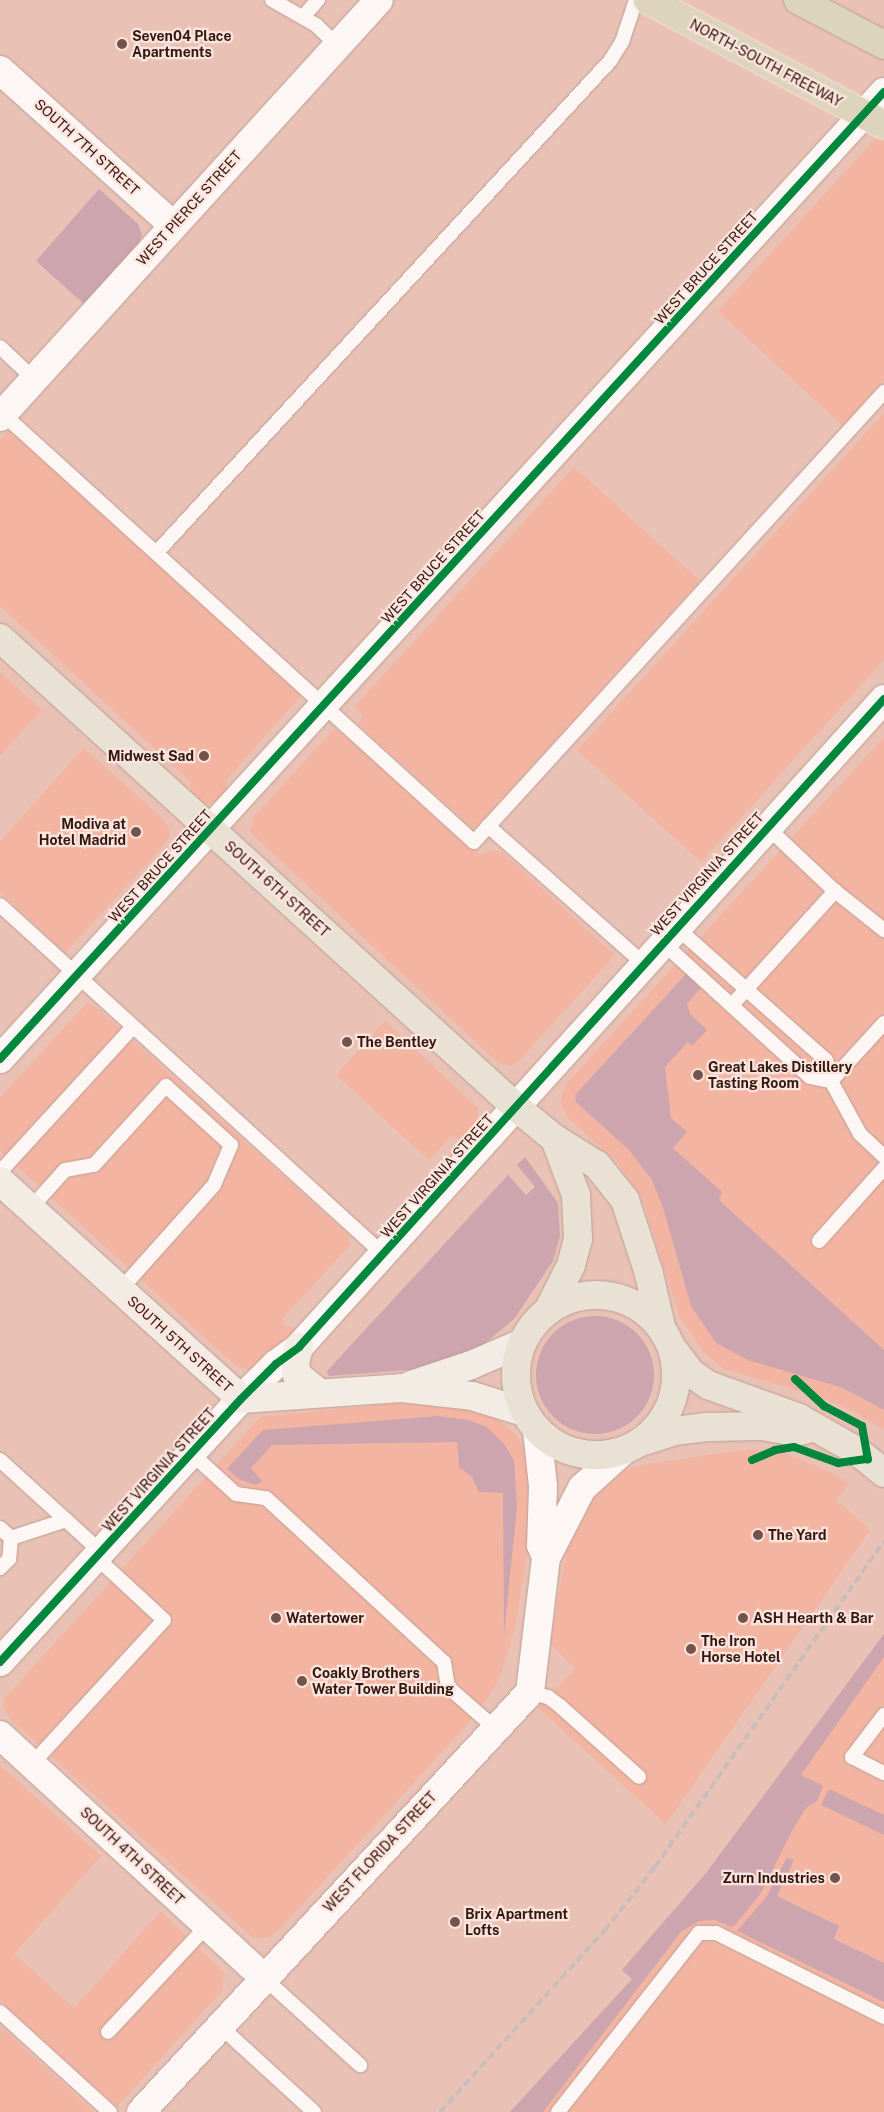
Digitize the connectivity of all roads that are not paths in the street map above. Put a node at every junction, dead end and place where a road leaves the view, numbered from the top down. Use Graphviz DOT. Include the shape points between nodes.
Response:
graph roads {
  1 [pos="272,0"];
  2 [pos="318,0"];
  3 [pos="378,0"];
  4 [pos="636,0"];
  5 [pos="648,0"];
  6 [pos="798,0"];
  7 [pos="824,0"];
  8 [pos="303,17"];
  9 [pos="884,39"];
  10 [pos="338,45"];
  11 [pos="884,45"];
  12 [pos="0,70"];
  13 [pos="884,92"];
  14 [pos="884,125"];
  15 [pos="173,225"];
  16 [pos="0,347"];
  17 [pos="34,379"];
  18 [pos="884,392"];
  19 [pos="1,415"];
  20 [pos="157,552"];
  21 [pos="0,638"];
  22 [pos="884,699"];
  23 [pos="325,704"];
  24 [pos="488,826"];
  25 [pos="767,827"];
  26 [pos="210,829"];
  27 [pos="835,891"];
  28 [pos="0,905"];
  29 [pos="884,930"];
  30 [pos="669,934"];
  31 [pos="643,963"];
  32 [pos="77,975"];
  33 [pos="747,988"];
  34 [pos="732,1005"];
  35 [pos="884,1023"];
  36 [pos="133,1027"];
  37 [pos="0,1059"];
  38 [pos="831,1081"];
  39 [pos="516,1107"];
  40 [pos="555,1139"];
  41 [pos="884,1156"];
  42 [pos="884,1168"];
  43 [pos="0,1172"];
  44 [pos="0,1181"];
  45 [pos="30,1209"];
  46 [pos="819,1241"];
  47 [pos="383,1254"];
  48 [pos="120,1290"];
  49 [pos="549,1309"];
  50 [pos="666,1337"];
  51 [pos="522,1343"];
  52 [pos="299,1347"];
  53 [pos="401,1388"];
  54 [pos="318,1393"];
  55 [pos="240,1400"];
  56 [pos="530,1421"];
  57 [pos="814,1428"];
  58 [pos="630,1447"];
  59 [pos="191,1453"];
  60 [pos="0,1460"];
  61 [pos="876,1466"];
  62 [pos="66,1520"];
  63 [pos="0,1528"];
  64 [pos="11,1538"];
  65 [pos="99,1555"];
  66 [pos="546,1558"];
  67 [pos="0,1568"];
  68 [pos="0,1662"];
  69 [pos="530,1692"];
  70 [pos="884,1715"];
  71 [pos="495,1728"];
  72 [pos="0,1735"];
  73 [pos="32,1764"];
  74 [pos="884,1773"];
  75 [pos="639,1778"];
  76 [pos="207,1926"];
  77 [pos="264,1978"];
  78 [pos="0,2012"];
  79 [pos="884,2017"];
  80 [pos="221,2027"];
  81 [pos="108,2032"];
  82 [pos="360,2065"];
  83 [pos="110,2112"];
  84 [pos="142,2112"];
  85 [pos="314,2112"];
  86 [pos="558,2112"];
  1 -- 8 [label="lane"];
  2 -- 8 [label="lane"];
  3 -- 10 [label="street, WEST PIERCE STREET"];
  4 -- 20 [label="lane" via="622,42 610,61"];
  5 -- 14 [label="highway, NORTH-SOUTH FREEWAY, bridge"];
  6 -- 11 [label="highway"];
  7 -- 9 [label="highway"];
  8 -- 10 [label="lane"];
  10 -- 15 [label="street, WEST PIERCE STREET"];
  12 -- 15 [label="street, SOUTH 7TH STREET"];
  13 -- 23 [label="street, WEST BRUCE STREET"];
  15 -- 17 [label="street, WEST PIERCE STREET"];
  16 -- 17 [label="lane"];
  17 -- 19 [label="street, WEST PIERCE STREET"];
  18 -- 24 [label="lane"];
  19 -- 20 [label="lane"];
  20 -- 23 [label="lane"];
  21 -- 26 [label="main road, SOUTH 6TH STREET"];
  22 -- 25 [label="street, WEST VIRGINIA STREET"];
  23 -- 24 [label="lane" via="474,842"];
  23 -- 26 [label="street, WEST BRUCE STREET"];
  24 -- 31 [label="lane"];
  25 -- 27 [label="lane"];
  25 -- 30 [label="street, WEST VIRGINIA STREET"];
  26 -- 32 [label="street, WEST BRUCE STREET"];
  26 -- 39 [label="main road, SOUTH 6TH STREET"];
  27 -- 29 [label="lane"];
  27 -- 33 [label="lane"];
  28 -- 32 [label="lane"];
  30 -- 31 [label="street, WEST VIRGINIA STREET"];
  30 -- 33 [label="lane"];
  30 -- 34 [label="lane"];
  31 -- 39 [label="street, WEST VIRGINIA STREET"];
  32 -- 36 [label="lane"];
  32 -- 37 [label="street, WEST BRUCE STREET"];
  33 -- 34 [label="lane"];
  33 -- 38 [label="lane" via="826,1060"];
  34 -- 38 [label="lane" via="810,1077"];
  35 -- 38 [label="lane"];
  36 -- 43 [label="lane"];
  36 -- 47 [label="lane"];
  38 -- 41 [label="lane" via="860,1134"];
  39 -- 40 [label="main road, SOUTH 6TH STREET"];
  39 -- 47 [label="street, WEST VIRGINIA STREET"];
  40 -- 49 [label="main road" via="576,1196 578,1239 571,1265"];
  40 -- 50 [label="main road, SOUTH 6TH STREET" via="597,1165 625,1200"];
  42 -- 46 [label="lane"];
  44 -- 45 [label="street, SOUTH 5TH STREET"];
  45 -- 48 [label="street, SOUTH 5TH STREET"];
  45 -- 48 [label="lane" via="65,1170 94,1165 166,1086 231,1145 214,1185"];
  47 -- 52 [label="street, WEST VIRGINIA STREET"];
  48 -- 55 [label="street, SOUTH 5TH STREET"];
  49 -- 50 [label="main road" via="572,1298 596,1294 613,1297 643,1310"];
  49 -- 51 [label="main road" via="533,1324"];
  50 -- 57 [label="main road, SOUTH 6TH STREET" via="691,1374 708,1385 793,1415"];
  50 -- 58 [label="main road" via="676,1368 675,1390 655,1429"];
  51 -- 53 [label="street, SOUTH 5TH STREET" via="471,1365"];
  51 -- 56 [label="main road" via="516,1366 517,1390"];
  52 -- 54 [label="street" via="295,1363 297,1375"];
  52 -- 55 [label="street, WEST VIRGINIA STREET" via="276,1364"];
  53 -- 54 [label="street, SOUTH 5TH STREET"];
  53 -- 56 [label="street, SOUTH 5TH STREET" via="472,1396"];
  54 -- 55 [label="street, SOUTH 5TH STREET"];
  55 -- 59 [label="street, WEST VIRGINIA STREET"];
  56 -- 58 [label="main road" via="554,1444 576,1453 600,1455"];
  56 -- 66 [label="street" via="543,1483 541,1545"];
  57 -- 58 [label="main road" via="795,1432 762,1426 709,1427 674,1431"];
  57 -- 61 [label="main road, SOUTH 6TH STREET"];
  58 -- 66 [label="street" via="582,1488"];
  59 -- 65 [label="street, WEST VIRGINIA STREET"];
  59 -- 71 [label="lane" via="236,1494 266,1498 444,1662 448,1687"];
  60 -- 62 [label="lane"];
  62 -- 64 [label="lane"];
  62 -- 65 [label="lane"];
  63 -- 64 [label="lane"];
  64 -- 67 [label="lane" via="9,1559"];
  65 -- 68 [label="street, WEST VIRGINIA STREET"];
  65 -- 73 [label="lane" via="164,1620"];
  66 -- 69 [label="street"];
  69 -- 71 [label="street, WEST FLORIDA STREET"];
  69 -- 75 [label="lane" via="548,1697 560,1706"];
  70 -- 74 [label="lane" via="852,1757"];
  71 -- 77 [label="street, WEST FLORIDA STREET"];
  72 -- 73 [label="street, SOUTH 4TH STREET"];
  73 -- 76 [label="street, SOUTH 4TH STREET"];
  76 -- 77 [label="street, SOUTH 4TH STREET"];
  76 -- 81 [label="lane"];
  77 -- 80 [label="street, WEST FLORIDA STREET"];
  77 -- 82 [label="lane"];
  78 -- 83 [label="lane"];
  79 -- 86 [label="lane" via="716,1934 699,1933"];
  80 -- 84 [label="street, WEST FLORIDA STREET"];
  80 -- 85 [label="lane"];
}
